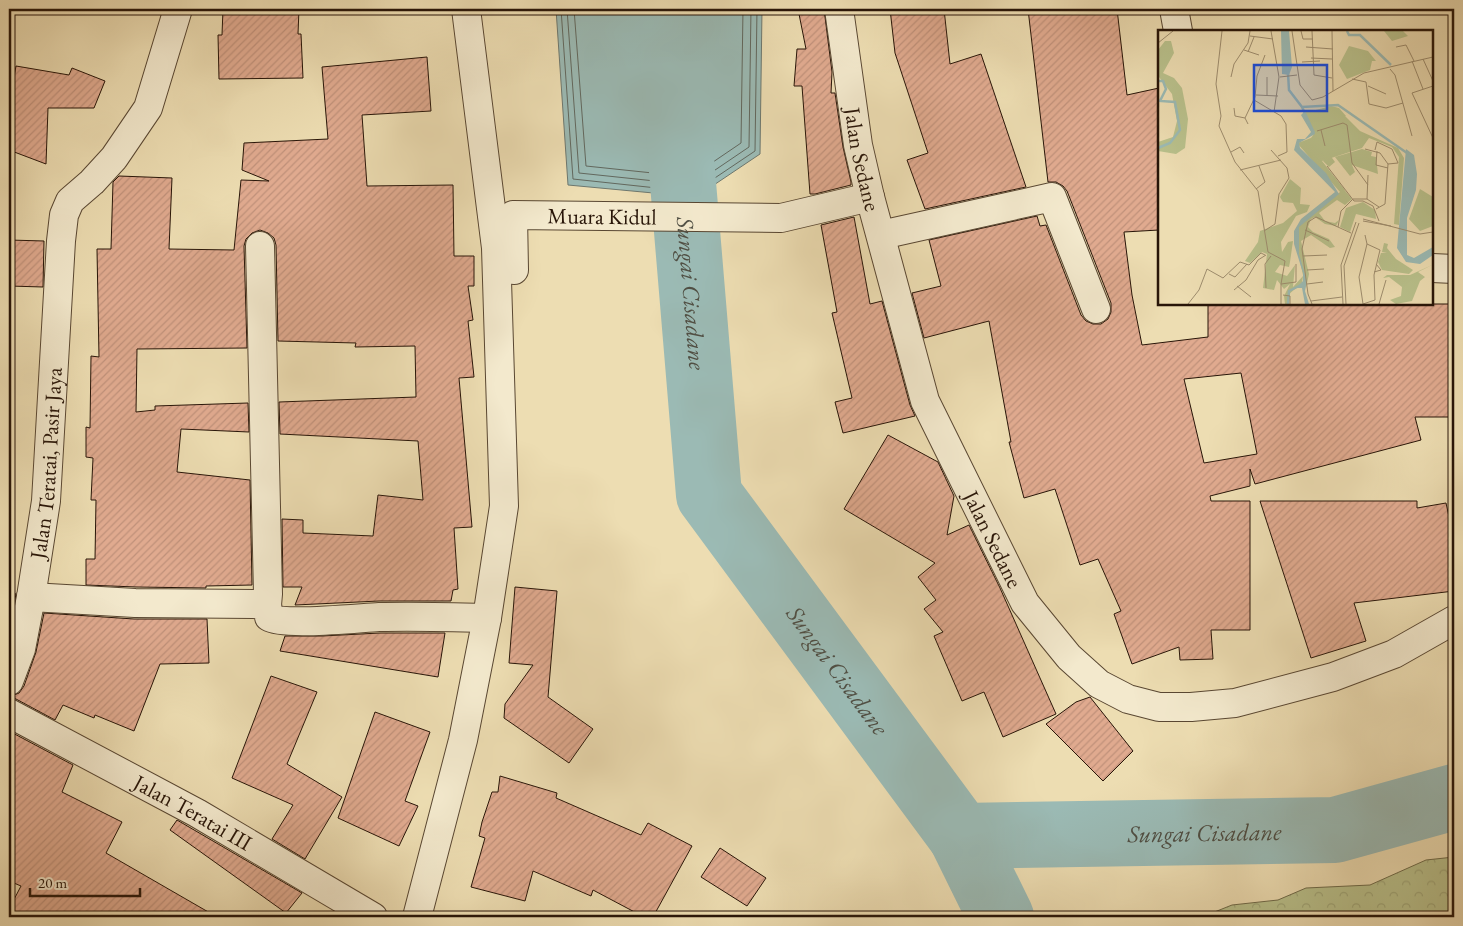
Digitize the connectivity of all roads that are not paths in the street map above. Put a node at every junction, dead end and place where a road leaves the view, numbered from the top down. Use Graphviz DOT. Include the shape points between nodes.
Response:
graph roads {
  1 [pos="178,9"];
  2 [pos="466,9"];
  3 [pos="839,9"];
  4 [pos="1174,9"];
  5 [pos="1178,30"];
  6 [pos="870,197"];
  7 [pos="502,215"];
  8 [pos="880,235"];
  9 [pos="260,246"];
  10 [pos="1433,268"];
  11 [pos="1454,269"];
  12 [pos="1096,309"];
  13 [pos="31,597"];
  14 [pos="267,605"];
  15 [pos="487,618"];
  16 [pos="1454,620"];
  17 [pos="9,681"];
  18 [pos="9,713"];
  19 [pos="362,914"];
  20 [pos="417,917"];
  1 -- 13 [label="street, Jalan Teratai, Pasir Jaya" via="148,108 114,158 70,201 64,214 46,501"];
  2 -- 7 [label="street"];
  3 -- 6 [label="street, Jalan Sedane" via="858,146"];
  4 -- 5 [label="street"];
  6 -- 7 [label="street, Muara Kidul" via="782,218"];
  6 -- 8 [label="street, Jalan Sedane"];
  7 -- 15 [label="street" via="516,418 512,451 503,463 504,506"];
  8 -- 12 [label="street" via="1052,197"];
  8 -- 16 [label="street, Jalan Sedane" via="924,401 1025,603 1070,657 1099,684 1128,700 1159,707 1234,703 1333,678 1394,654"];
  9 -- 14 [label="street"];
  10 -- 11 [label="street"];
  13 -- 14 [label="street" via="134,603"];
  13 -- 17 [label="street, Jalan Teratai, Pasir Jaya" via="21,649"];
  14 -- 15 [label="street" via="269,617 281,621 380,617"];
  15 -- 20 [label="street" via="464,740"];
  18 -- 19 [label="street, Jalan Teratai III" via="197,813"];
}
